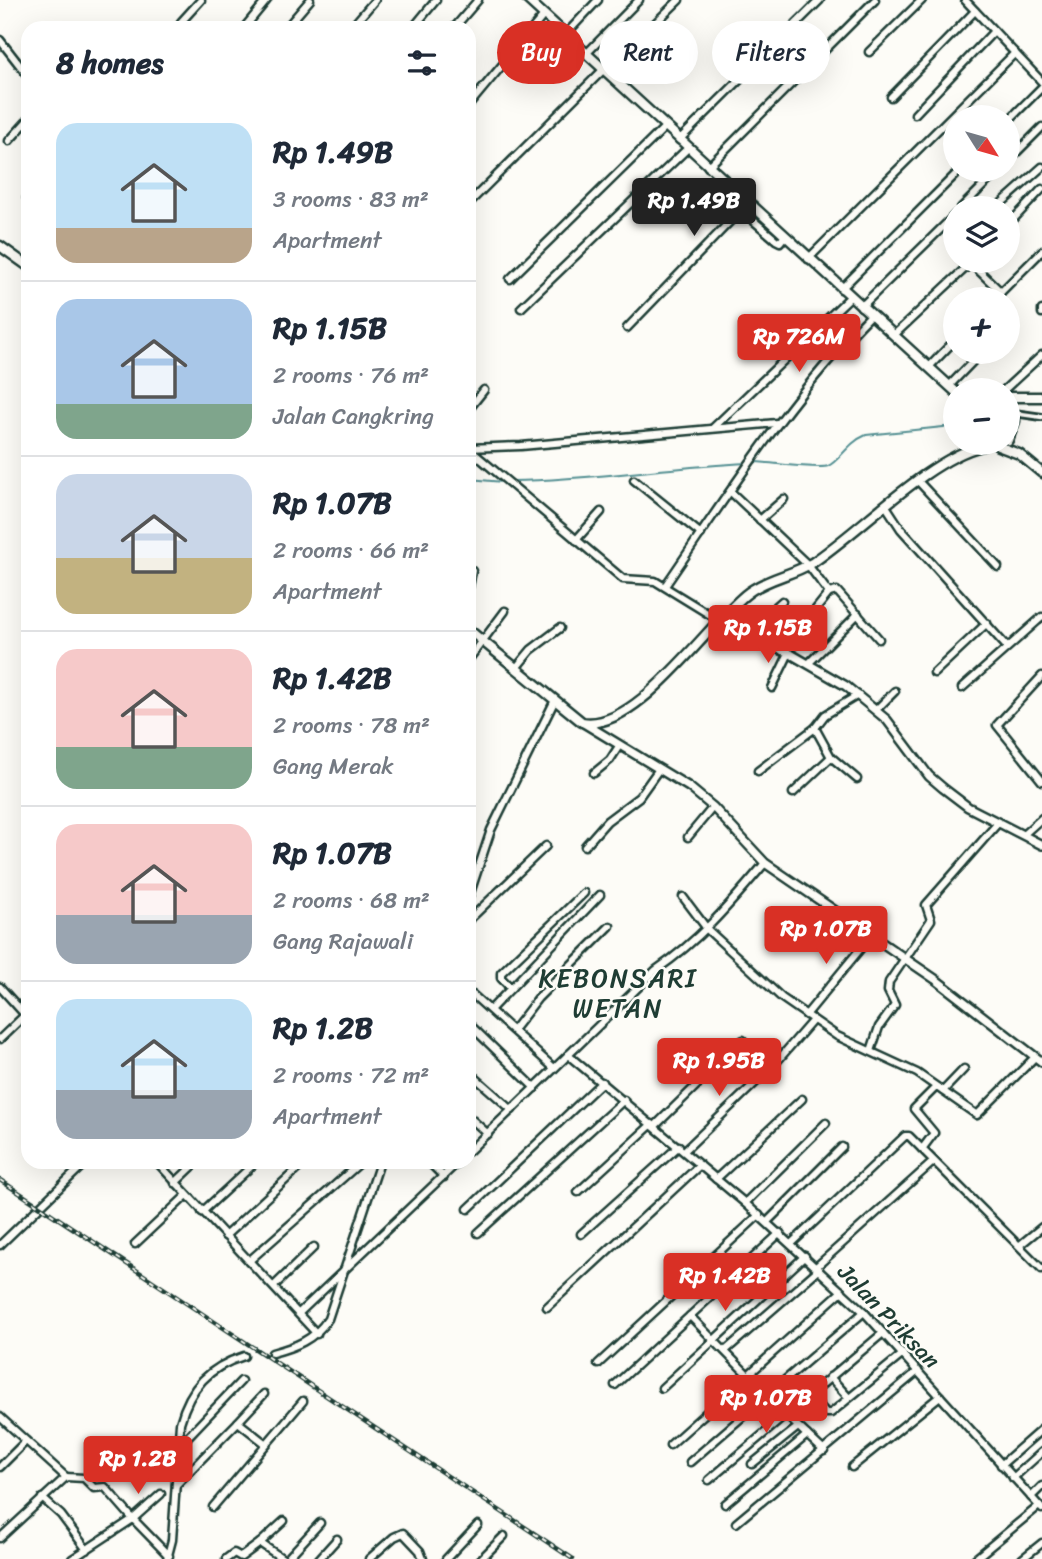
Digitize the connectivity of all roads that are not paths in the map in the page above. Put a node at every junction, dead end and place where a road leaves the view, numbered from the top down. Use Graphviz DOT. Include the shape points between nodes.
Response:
graph roads {
  1 [pos="201,0"];
  2 [pos="267,0"];
  3 [pos="310,0"];
  4 [pos="375,0"];
  5 [pos="436,0"];
  6 [pos="478,0"];
  7 [pos="528,0"];
  8 [pos="598,0"];
  9 [pos="639,0"];
  10 [pos="680,0"];
  11 [pos="820,0"];
  12 [pos="875,0"];
  13 [pos="922,0"];
  14 [pos="965,0"];
  15 [pos="975,11"];
  16 [pos="544,15"];
  17 [pos="182,21"];
  18 [pos="250,21"];
  19 [pos="292,21"];
  20 [pos="357,21"];
  21 [pos="419,21"];
  22 [pos="460,21"];
  23 [pos="551,21"];
  24 [pos="578,21"];
  25 [pos="658,21"];
  26 [pos="994,31"];
  27 [pos="2,46"];
  28 [pos="869,52"];
  29 [pos="587,53"];
  30 [pos="1015,53"];
  31 [pos="599,64"];
  32 [pos="21,68"];
  33 [pos="599,76"];
  34 [pos="1041,80"];
  35 [pos="620,84"];
  36 [pos="476,97"];
  37 [pos="891,97"];
  38 [pos="1020,106"];
  39 [pos="915,114"];
  40 [pos="665,127"];
  41 [pos="1042,127"];
  42 [pos="21,128"];
  43 [pos="679,140"];
  44 [pos="9,141"];
  45 [pos="688,148"];
  46 [pos="1020,149"];
  47 [pos="708,167"];
  48 [pos="1042,167"];
  49 [pos="948,182"];
  50 [pos="987,182"];
  51 [pos="1042,189"];
  52 [pos="476,196"];
  53 [pos="973,196"];
  54 [pos="1009,196"];
  55 [pos="747,208"];
  56 [pos="1020,212"];
  57 [pos="943,227"];
  58 [pos="0,246"];
  59 [pos="1042,251"];
  60 [pos="808,259"];
  61 [pos="21,261"];
  62 [pos="960,273"];
  63 [pos="983,273"];
  64 [pos="510,279"];
  65 [pos="996,287"];
  66 [pos="1006,287"];
  67 [pos="841,289"];
  68 [pos="850,297"];
  69 [pos="861,307"];
  70 [pos="521,308"];
  71 [pos="871,315"];
  72 [pos="627,328"];
  73 [pos="894,335"];
  74 [pos="943,352"];
  75 [pos="1042,355"];
  76 [pos="972,364"];
  77 [pos="929,367"];
  78 [pos="961,378"];
  79 [pos="1016,378"];
  80 [pos="943,380"];
  81 [pos="484,390"];
  82 [pos="1020,396"];
  83 [pos="1042,397"];
  84 [pos="476,400"];
  85 [pos="1020,411"];
  86 [pos="1042,417"];
  87 [pos="777,423"];
  88 [pos="713,428"];
  89 [pos="476,450"];
  90 [pos="476,454"];
  91 [pos="959,455"];
  92 [pos="1020,455"];
  93 [pos="1042,473"];
  94 [pos="634,480"];
  95 [pos="918,481"];
  96 [pos="732,493"];
  97 [pos="784,499"];
  98 [pos="886,506"];
  99 [pos="601,512"];
  100 [pos="760,520"];
  101 [pos="701,534"];
  102 [pos="576,540"];
  103 [pos="808,565"];
  104 [pos="998,567"];
  105 [pos="665,586"];
  106 [pos="830,593"];
  107 [pos="782,601"];
  108 [pos="505,611"];
  109 [pos="858,614"];
  110 [pos="1042,617"];
  111 [pos="720,621"];
  112 [pos="987,623"];
  113 [pos="560,628"];
  114 [pos="747,632"];
  115 [pos="476,636"];
  116 [pos="879,639"];
  117 [pos="483,641"];
  118 [pos="1007,647"];
  119 [pos="476,650"];
  120 [pos="786,652"];
  121 [pos="808,664"];
  122 [pos="516,668"];
  123 [pos="934,673"];
  124 [pos="1042,676"];
  125 [pos="772,688"];
  126 [pos="961,688"];
  127 [pos="895,691"];
  128 [pos="858,695"];
  129 [pos="555,700"];
  130 [pos="876,710"];
  131 [pos="608,719"];
  132 [pos="582,722"];
  133 [pos="815,728"];
  134 [pos="606,738"];
  135 [pos="619,746"];
  136 [pos="831,757"];
  137 [pos="659,769"];
  138 [pos="758,771"];
  139 [pos="594,773"];
  140 [pos="857,779"];
  141 [pos="1042,780"];
  142 [pos="793,793"];
  143 [pos="713,807"];
  144 [pos="1042,818"];
  145 [pos="998,823"];
  146 [pos="1023,835"];
  147 [pos="688,837"];
  148 [pos="1042,845"];
  149 [pos="546,846"];
  150 [pos="585,846"];
  151 [pos="765,863"];
  152 [pos="476,875"];
  153 [pos="584,893"];
  154 [pos="600,895"];
  155 [pos="683,897"];
  156 [pos="476,913"];
  157 [pos="610,926"];
  158 [pos="708,930"];
  159 [pos="870,937"];
  160 [pos="904,959"];
  161 [pos="0,987"];
  162 [pos="511,988"];
  163 [pos="7,995"];
  164 [pos="476,997"];
  165 [pos="0,1002"];
  166 [pos="491,1009"];
  167 [pos="21,1010"];
  168 [pos="806,1014"];
  169 [pos="813,1020"];
  170 [pos="21,1022"];
  171 [pos="514,1029"];
  172 [pos="476,1031"];
  173 [pos="0,1039"];
  174 [pos="743,1040"];
  175 [pos="871,1051"];
  176 [pos="568,1055"];
  177 [pos="1039,1060"];
  178 [pos="554,1068"];
  179 [pos="964,1069"];
  180 [pos="476,1078"];
  181 [pos="602,1082"];
  182 [pos="936,1087"];
  183 [pos="535,1088"];
  184 [pos="943,1091"];
  185 [pos="624,1100"];
  186 [pos="802,1100"];
  187 [pos="512,1111"];
  188 [pos="476,1123"];
  189 [pos="826,1124"];
  190 [pos="654,1125"];
  191 [pos="488,1134"];
  192 [pos="476,1145"];
  193 [pos="842,1147"];
  194 [pos="681,1149"];
  195 [pos="922,1149"];
  196 [pos="933,1161"];
  197 [pos="700,1165"];
  198 [pos="78,1169"];
  199 [pos="163,1169"];
  200 [pos="189,1169"];
  201 [pos="248,1169"];
  202 [pos="297,1169"];
  203 [pos="353,1169"];
  204 [pos="378,1169"];
  205 [pos="436,1169"];
  206 [pos="451,1169"];
  207 [pos="444,1177"];
  208 [pos="716,1179"];
  209 [pos="175,1182"];
  210 [pos="579,1192"];
  211 [pos="187,1195"];
  212 [pos="745,1203"];
  213 [pos="468,1209"];
  214 [pos="202,1212"];
  215 [pos="759,1215"];
  216 [pos="767,1222"];
  217 [pos="1042,1227"];
  218 [pos="478,1233"];
  219 [pos="780,1233"];
  220 [pos="581,1234"];
  221 [pos="225,1236"];
  222 [pos="1,1241"];
  223 [pos="135,1244"];
  224 [pos="791,1244"];
  225 [pos="1020,1245"];
  226 [pos="314,1247"];
  227 [pos="805,1256"];
  228 [pos="248,1261"];
  229 [pos="818,1268"];
  230 [pos="1042,1269"];
  231 [pos="344,1273"];
  232 [pos="275,1285"];
  233 [pos="842,1291"];
  234 [pos="547,1307"];
  235 [pos="299,1312"];
  236 [pos="864,1312"];
  237 [pos="690,1316"];
  238 [pos="883,1333"];
  239 [pos="317,1334"];
  240 [pos="714,1342"];
  241 [pos="725,1351"];
  242 [pos="272,1353"];
  243 [pos="903,1354"];
  244 [pos="244,1356"];
  245 [pos="598,1364"];
  246 [pos="918,1370"];
  247 [pos="747,1374"];
  248 [pos="830,1377"];
  249 [pos="241,1381"];
  250 [pos="615,1385"];
  251 [pos="662,1388"];
  252 [pos="264,1394"];
  253 [pos="810,1395"];
  254 [pos="940,1396"];
  255 [pos="849,1398"];
  256 [pos="303,1401"];
  257 [pos="786,1416"];
  258 [pos="0,1417"];
  259 [pos="237,1422"];
  260 [pos="798,1427"];
  261 [pos="1042,1429"];
  262 [pos="765,1434"];
  263 [pos="807,1435"];
  264 [pos="26,1441"];
  265 [pos="266,1444"];
  266 [pos="670,1445"];
  267 [pos="776,1445"];
  268 [pos="178,1447"];
  269 [pos="824,1451"];
  270 [pos="1042,1452"];
  271 [pos="690,1462"];
  272 [pos="752,1464"];
  273 [pos="1001,1465"];
  274 [pos="0,1466"];
  275 [pos="852,1467"];
  276 [pos="66,1477"];
  277 [pos="1013,1478"];
  278 [pos="709,1480"];
  279 [pos="176,1485"];
  280 [pos="1042,1486"];
  281 [pos="161,1494"];
  282 [pos="1031,1497"];
  283 [pos="43,1498"];
  284 [pos="725,1504"];
  285 [pos="213,1507"];
  286 [pos="1041,1507"];
  287 [pos="133,1519"];
  288 [pos="284,1521"];
  289 [pos="320,1522"];
  290 [pos="736,1523"];
  291 [pos="478,1525"];
  292 [pos="505,1536"];
  293 [pos="0,1538"];
  294 [pos="337,1539"];
  295 [pos="260,1543"];
  296 [pos="1042,1543"];
  297 [pos="88,1549"];
  298 [pos="422,1556"];
  299 [pos="167,1558"];
  300 [pos="72,1559"];
  301 [pos="226,1559"];
  302 [pos="285,1559"];
  303 [pos="319,1559"];
  304 [pos="369,1559"];
  305 [pos="415,1559"];
  306 [pos="446,1559"];
  307 [pos="481,1559"];
  308 [pos="975,1559"];
  309 [pos="1022,1559"];
  1 -- 17 [label="street"];
  2 -- 18 [label="street"];
  3 -- 19 [label="street"];
  4 -- 20 [label="street"];
  5 -- 21 [label="street"];
  6 -- 22 [label="street"];
  7 -- 16 [label="main road"];
  8 -- 24 [label="street"];
  9 -- 29 [label="street"];
  10 -- 25 [label="street"];
  11 -- 43 [label="street"];
  12 -- 47 [label="street"];
  13 -- 28 [label="street"];
  14 -- 15 [label="street"];
  15 -- 26 [label="street"];
  15 -- 37 [label="street"];
  16 -- 23 [label="main road"];
  16 -- 36 [label="street"];
  26 -- 30 [label="street"];
  26 -- 39 [label="street"];
  27 -- 32 [label="street"];
  29 -- 31 [label="main road"];
  30 -- 34 [label="street"];
  30 -- 60 [label="street"];
  33 -- 52 [label="street"];
  34 -- 38 [label="street"];
  35 -- 40 [label="main road"];
  40 -- 43 [label="main road"];
  40 -- 64 [label="street"];
  41 -- 46 [label="street"];
  42 -- 44 [label="street"];
  43 -- 45 [label="main road"];
  45 -- 47 [label="main road"];
  45 -- 70 [label="street"];
  47 -- 55 [label="main road"];
  48 -- 54 [label="street"];
  49 -- 67 [label="street"];
  50 -- 53 [label="street"];
  51 -- 56 [label="street"];
  55 -- 60 [label="main road"];
  55 -- 72 [label="street"];
  57 -- 69 [label="street"];
  58 -- 61 [label="main road"];
  59 -- 66 [label="street"];
  60 -- 67 [label="main road"];
  62 -- 73 [label="street"];
  63 -- 65 [label="street"];
  67 -- 68 [label="main road"];
  68 -- 69 [label="main road"];
  68 -- 88 [label="street"];
  69 -- 71 [label="main road"];
  71 -- 73 [label="main road"];
  71 -- 87 [label="street" via="830,356"];
  73 -- 77 [label="main road"];
  74 -- 77 [label="street"];
  75 -- 79 [label="street"];
  76 -- 78 [label="street"];
  77 -- 80 [label="main road"];
  81 -- 84 [label="street"];
  82 -- 83 [label="main road"];
  85 -- 86 [label="street"];
  87 -- 88 [label="street"];
  87 -- 96 [label="street"];
  88 -- 89 [label="street"];
  90 -- 102 [label="street"];
  91 -- 95 [label="main road"];
  92 -- 93 [label="main road"];
  94 -- 101 [label="street"];
  95 -- 98 [label="main road"];
  95 -- 104 [label="street"];
  96 -- 100 [label="street"];
  96 -- 101 [label="street"];
  97 -- 100 [label="street"];
  98 -- 103 [label="main road"];
  98 -- 112 [label="street" via="901,529"];
  99 -- 102 [label="street"];
  100 -- 103 [label="street"];
  101 -- 105 [label="street"];
  102 -- 105 [label="street" via="623,579"];
  103 -- 106 [label="street"];
  103 -- 111 [label="main road" via="748,592"];
  105 -- 111 [label="street"];
  106 -- 109 [label="street" via="837,590"];
  106 -- 120 [label="street"];
  107 -- 114 [label="street"];
  108 -- 117 [label="street"];
  109 -- 116 [label="street"];
  109 -- 121 [label="street"];
  110 -- 118 [label="street"];
  111 -- 114 [label="street"];
  111 -- 131 [label="main road" via="659,683"];
  112 -- 118 [label="street"];
  112 -- 123 [label="street"];
  113 -- 122 [label="street"];
  114 -- 120 [label="street"];
  115 -- 117 [label="main road"];
  117 -- 119 [label="street"];
  117 -- 122 [label="main road"];
  118 -- 126 [label="street"];
  120 -- 121 [label="street"];
  120 -- 125 [label="street"];
  121 -- 128 [label="street"];
  122 -- 129 [label="main road"];
  124 -- 141 [label="street" via="998,725"];
  127 -- 130 [label="street"];
  128 -- 130 [label="street"];
  128 -- 133 [label="street" via="825,715"];
  129 -- 132 [label="main road"];
  129 -- 152 [label="street" via="491,830"];
  130 -- 145 [label="street" via="933,780"];
  131 -- 132 [label="main road"];
  131 -- 134 [label="street"];
  132 -- 134 [label="street"];
  133 -- 136 [label="street"];
  133 -- 138 [label="street"];
  134 -- 135 [label="street"];
  135 -- 137 [label="street"];
  135 -- 139 [label="street"];
  136 -- 140 [label="street"];
  136 -- 142 [label="street"];
  137 -- 143 [label="street"];
  137 -- 150 [label="street" via="639,797 607,821"];
  143 -- 147 [label="street"];
  143 -- 151 [label="street"];
  144 -- 146 [label="street"];
  145 -- 146 [label="street"];
  145 -- 160 [label="street" via="926,905 931,920"];
  146 -- 148 [label="street"];
  149 -- 156 [label="street"];
  151 -- 158 [label="street"];
  151 -- 159 [label="street"];
  153 -- 162 [label="street" via="501,973"];
  154 -- 162 [label="street"];
  155 -- 158 [label="street"];
  157 -- 171 [label="street" via="538,998"];
  158 -- 168 [label="street"];
  158 -- 176 [label="street" via="656,970"];
  159 -- 160 [label="street"];
  159 -- 168 [label="street"];
  160 -- 175 [label="street" via="888,984 895,1005 879,1027"];
  160 -- 177 [label="street"];
  161 -- 163 [label="street"];
  162 -- 166 [label="street"];
  163 -- 165 [label="street"];
  163 -- 167 [label="street"];
  164 -- 166 [label="street"];
  166 -- 171 [label="street"];
  168 -- 169 [label="street"];
  169 -- 175 [label="street"];
  169 -- 194 [label="street" via="773,1066"];
  170 -- 173 [label="street"];
  171 -- 178 [label="street"];
  172 -- 183 [label="street"];
  174 -- 190 [label="street"];
  175 -- 182 [label="street"];
  176 -- 178 [label="street"];
  176 -- 181 [label="street, Jalan Priksan"];
  177 -- 184 [label="street" via="978,1115"];
  178 -- 183 [label="street"];
  179 -- 184 [label="street"];
  180 -- 187 [label="street"];
  181 -- 185 [label="street, Jalan Priksan"];
  181 -- 213 [label="street"];
  182 -- 184 [label="street"];
  182 -- 195 [label="street" via="914,1109 934,1133"];
  183 -- 187 [label="street"];
  185 -- 190 [label="street, Jalan Priksan"];
  185 -- 218 [label="street"];
  186 -- 208 [label="street"];
  187 -- 191 [label="street"];
  188 -- 191 [label="street"];
  189 -- 212 [label="street"];
  190 -- 194 [label="street, Jalan Priksan"];
  190 -- 210 [label="street"];
  191 -- 192 [label="street"];
  193 -- 216 [label="street"];
  194 -- 197 [label="street, Jalan Priksan"];
  194 -- 220 [label="street"];
  195 -- 196 [label="street"];
  195 -- 224 [label="street" via="905,1136"];
  196 -- 225 [label="street"];
  196 -- 229 [label="street"];
  197 -- 208 [label="street, Jalan Priksan"];
  197 -- 234 [label="street"];
  198 -- 222 [label="street"];
  199 -- 209 [label="street"];
  200 -- 209 [label="street"];
  201 -- 214 [label="street"];
  202 -- 221 [label="street"];
  203 -- 228 [label="street"];
  204 -- 231 [label="street"];
  205 -- 207 [label="street"];
  206 -- 207 [label="street"];
  207 -- 231 [label="street"];
  208 -- 212 [label="street, Jalan Priksan"];
  209 -- 211 [label="street"];
  211 -- 214 [label="street"];
  211 -- 223 [label="street"];
  212 -- 215 [label="street, Jalan Priksan"];
  214 -- 221 [label="street"];
  215 -- 216 [label="street, Jalan Priksan"];
  215 -- 245 [label="street"];
  216 -- 219 [label="street, Jalan Priksan"];
  217 -- 225 [label="street"];
  219 -- 224 [label="street, Jalan Priksan"];
  219 -- 237 [label="street"];
  221 -- 228 [label="street"];
  224 -- 227 [label="street, Jalan Priksan"];
  225 -- 230 [label="street"];
  226 -- 232 [label="street"];
  227 -- 229 [label="street, Jalan Priksan"];
  227 -- 240 [label="street"];
  228 -- 232 [label="street"];
  229 -- 233 [label="street, Jalan Priksan"];
  229 -- 241 [label="street"];
  231 -- 235 [label="street"];
  231 -- 239 [label="street" via="334,1308"];
  232 -- 235 [label="street"];
  233 -- 236 [label="street, Jalan Priksan"];
  233 -- 247 [label="street"];
  235 -- 239 [label="street"];
  236 -- 238 [label="street, Jalan Priksan"];
  236 -- 271 [label="street"];
  237 -- 240 [label="street"];
  237 -- 250 [label="street"];
  238 -- 243 [label="street, Jalan Priksan"];
  238 -- 248 [label="street"];
  239 -- 242 [label="street" via="294,1348"];
  240 -- 241 [label="street"];
  240 -- 251 [label="street"];
  241 -- 247 [label="street"];
  243 -- 246 [label="street, Jalan Priksan"];
  243 -- 255 [label="street"];
  244 -- 268 [label="street" via="209,1372 194,1387 180,1423"];
  246 -- 254 [label="street, Jalan Priksan"];
  246 -- 269 [label="street"];
  247 -- 266 [label="street"];
  248 -- 253 [label="street"];
  248 -- 255 [label="street"];
  249 -- 268 [label="street"];
  252 -- 259 [label="street"];
  253 -- 255 [label="street" via="829,1414"];
  253 -- 257 [label="street"];
  254 -- 273 [label="street, Jalan Priksan"];
  254 -- 275 [label="street"];
  256 -- 265 [label="street"];
  257 -- 260 [label="street"];
  257 -- 262 [label="street"];
  258 -- 264 [label="street"];
  259 -- 265 [label="street"];
  259 -- 279 [label="street"];
  260 -- 263 [label="street"];
  260 -- 267 [label="street"];
  261 -- 273 [label="street"];
  262 -- 267 [label="street"];
  262 -- 278 [label="street"];
  263 -- 269 [label="street"];
  263 -- 284 [label="street"];
  264 -- 274 [label="street"];
  264 -- 276 [label="street"];
  265 -- 285 [label="street"];
  267 -- 272 [label="street"];
  268 -- 279 [label="street"];
  269 -- 290 [label="street"];
  270 -- 277 [label="street"];
  273 -- 277 [label="street, Jalan Priksan"];
  276 -- 283 [label="street"];
  276 -- 287 [label="street" via="84,1478 94,1488 105,1487"];
  277 -- 282 [label="street, Jalan Priksan"];
  279 -- 299 [label="street"];
  280 -- 282 [label="street"];
  281 -- 287 [label="street"];
  282 -- 286 [label="street, Jalan Priksan"];
  283 -- 293 [label="street"];
  283 -- 297 [label="street"];
  286 -- 308 [label="street"];
  287 -- 297 [label="street"];
  287 -- 299 [label="street"];
  288 -- 295 [label="street"];
  289 -- 302 [label="street"];
  291 -- 306 [label="street"];
  292 -- 307 [label="street"];
  294 -- 303 [label="street"];
  295 -- 301 [label="street" via="241,1557 234,1553"];
  295 -- 302 [label="street"];
  296 -- 309 [label="street"];
  297 -- 300 [label="street"];
  298 -- 304 [label="street" via="401,1533"];
  298 -- 305 [label="street"];
}
